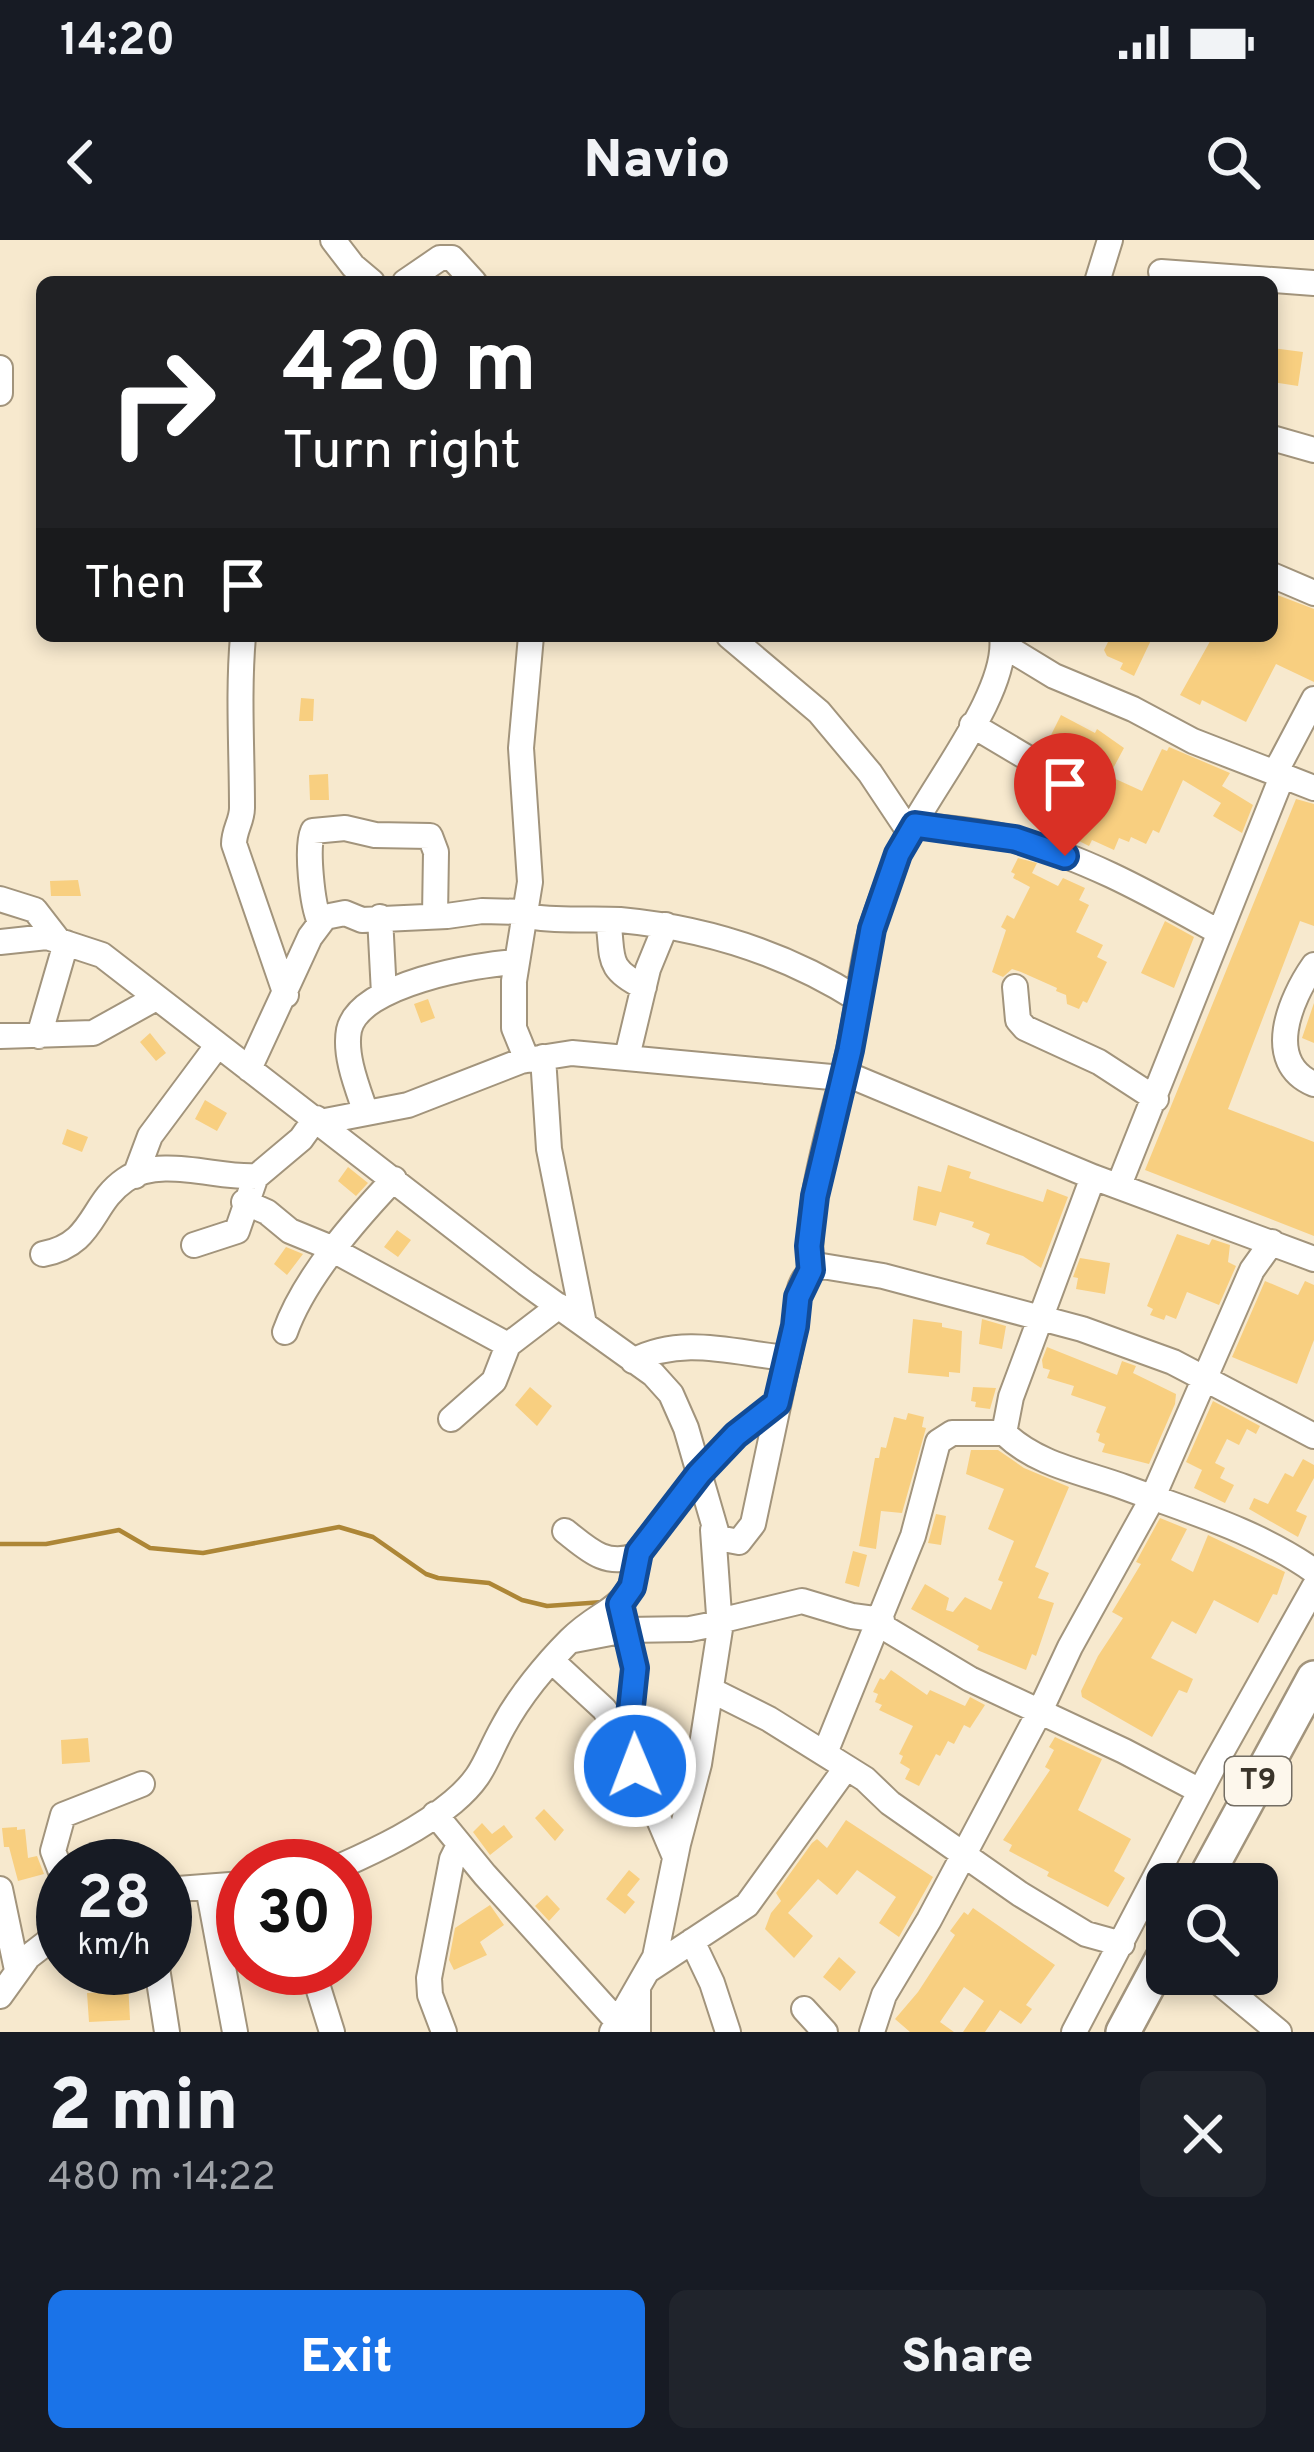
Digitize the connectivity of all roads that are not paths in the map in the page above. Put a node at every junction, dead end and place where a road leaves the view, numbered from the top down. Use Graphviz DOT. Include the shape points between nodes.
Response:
graph roads {
  1 [pos="333,240"];
  2 [pos="1110,240"];
  3 [pos="452,250"];
  4 [pos="1161,272"];
  5 [pos="365,276"];
  6 [pos="414,276"];
  7 [pos="470,276"];
  8 [pos="1099,276"];
  9 [pos="1212,276"];
  10 [pos="1278,281"];
  11 [pos="1314,284"];
  12 [pos="0,368"];
  13 [pos="0,393"];
  14 [pos="1278,440"];
  15 [pos="1314,450"];
  16 [pos="1278,578"];
  17 [pos="1314,593"];
  18 [pos="243,642"];
  19 [pos="530,642"];
  20 [pos="736,642"];
  21 [pos="1002,642"];
  22 [pos="1003,642"];
  23 [pos="1314,699"];
  24 [pos="972,725"];
  25 [pos="1041,766"];
  26 [pos="1280,772"];
  27 [pos="1314,788"];
  28 [pos="913,829"];
  29 [pos="0,899"];
  30 [pos="526,914"];
  31 [pos="435,916"];
  32 [pos="380,917"];
  33 [pos="608,920"];
  34 [pos="320,922"];
  35 [pos="666,926"];
  36 [pos="1219,932"];
  37 [pos="0,942"];
  38 [pos="62,942"];
  39 [pos="517,962"];
  40 [pos="1314,965"];
  41 [pos="644,987"];
  42 [pos="1016,987"];
  43 [pos="384,994"];
  44 [pos="286,995"];
  45 [pos="156,998"];
  46 [pos="859,1000"];
  47 [pos="0,1036"];
  48 [pos="39,1036"];
  49 [pos="217,1046"];
  50 [pos="627,1057"];
  51 [pos="535,1059"];
  52 [pos="249,1069"];
  53 [pos="843,1075"];
  54 [pos="1314,1084"];
  55 [pos="1156,1099"];
  56 [pos="366,1113"];
  57 [pos="318,1120"];
  58 [pos="135,1175"];
  59 [pos="256,1176"];
  60 [pos="1093,1177"];
  61 [pos="394,1179"];
  62 [pos="1119,1185"];
  63 [pos="244,1202"];
  64 [pos="1273,1242"];
  65 [pos="194,1245"];
  66 [pos="333,1249"];
  67 [pos="44,1254"];
  68 [pos="1314,1259"];
  69 [pos="811,1270"];
  70 [pos="560,1306"];
  71 [pos="1043,1316"];
  72 [pos="584,1324"];
  73 [pos="285,1331"];
  74 [pos="508,1345"];
  75 [pos="787,1358"];
  76 [pos="633,1361"];
  77 [pos="1204,1378"];
  78 [pos="777,1403"];
  79 [pos="451,1419"];
  80 [pos="1004,1433"];
  81 [pos="1314,1436"];
  82 [pos="699,1474"];
  83 [pos="1152,1499"];
  84 [pos="713,1531"];
  85 [pos="565,1532"];
  86 [pos="639,1552"];
  87 [pos="1314,1571"];
  88 [pos="1314,1588"];
  89 [pos="620,1604"];
  90 [pos="720,1622"];
  91 [pos="881,1623"];
  92 [pos="626,1630"];
  93 [pos="663,1630"];
  94 [pos="561,1651"];
  95 [pos="714,1662"];
  96 [pos="1314,1678"];
  97 [pos="711,1690"];
  98 [pos="1040,1711"];
  99 [pos="627,1744"];
  100 [pos="825,1753"];
  101 [pos="846,1768"];
  102 [pos="142,1784"];
  103 [pos="1200,1791"];
  104 [pos="435,1814"];
  105 [pos="56,1839"];
  106 [pos="459,1845"];
  107 [pos="372,1852"];
  108 [pos="963,1855"];
  109 [pos="675,1857"];
  110 [pos="1213,1863"];
  111 [pos="216,1887"];
  112 [pos="208,1888"];
  113 [pos="0,1889"];
  114 [pos="192,1889"];
  115 [pos="692,1941"];
  116 [pos="1121,1944"];
  117 [pos="36,1953"];
  118 [pos="17,1970"];
  119 [pos="644,1979"];
  120 [pos="1146,1989"];
  121 [pos="161,1995"];
  122 [pos="321,1995"];
  123 [pos="1234,1995"];
  124 [pos="0,1996"];
  125 [pos="804,2009"];
  126 [pos="623,2029"];
  127 [pos="167,2032"];
  128 [pos="235,2032"];
  129 [pos="332,2032"];
  130 [pos="444,2032"];
  131 [pos="728,2032"];
  132 [pos="825,2032"];
  133 [pos="872,2032"];
  134 [pos="1074,2032"];
  135 [pos="1123,2032"];
  136 [pos="1279,2032"];
  1 -- 5 [label="street"];
  2 -- 8 [label="street"];
  3 -- 6 [label="street"];
  3 -- 7 [label="street"];
  4 -- 9 [label="street"];
  10 -- 11 [label="street"];
  12 -- 13 [label="street"];
  14 -- 15 [label="street"];
  16 -- 17 [label="street"];
  18 -- 44 [label="street" via="242,809 234,844"];
  19 -- 30 [label="street" via="521,748"];
  20 -- 28 [label="street" via="819,712"];
  21 -- 24 [label="street"];
  22 -- 26 [label="street" via="1054,676 1192,741"];
  23 -- 26 [label="street"];
  24 -- 25 [label="street"];
  24 -- 28 [label="street"];
  26 -- 27 [label="street"];
  26 -- 36 [label="street"];
  28 -- 36 [label="street" via="1015,839 1138,887"];
  28 -- 46 [label="street" via="872,929"];
  29 -- 38 [label="street" via="34,910"];
  30 -- 31 [label="street"];
  30 -- 33 [label="street"];
  30 -- 39 [label="street"];
  31 -- 32 [label="street"];
  31 -- 34 [label="street" via="430,836 324,828 309,840"];
  32 -- 34 [label="street" via="345,913"];
  32 -- 43 [label="street"];
  33 -- 35 [label="street"];
  33 -- 41 [label="street" via="615,964"];
  34 -- 44 [label="street"];
  35 -- 41 [label="street"];
  35 -- 46 [label="street" via="794,962"];
  36 -- 55 [label="street"];
  37 -- 38 [label="street"];
  38 -- 45 [label="street" via="102,955"];
  38 -- 48 [label="street"];
  39 -- 43 [label="street"];
  39 -- 51 [label="street" via="514,1028"];
  40 -- 54 [label="street" via="1285,1029 1284,1054"];
  41 -- 50 [label="street"];
  42 -- 55 [label="street" via="1025,1028"];
  43 -- 56 [label="street" via="349,1026"];
  44 -- 52 [label="street"];
  45 -- 48 [label="street" via="93,1033"];
  45 -- 49 [label="street"];
  46 -- 53 [label="street"];
  47 -- 48 [label="street"];
  49 -- 52 [label="street"];
  49 -- 58 [label="street" via="150,1136"];
  50 -- 51 [label="street"];
  50 -- 53 [label="street"];
  51 -- 56 [label="street"];
  51 -- 72 [label="street"];
  52 -- 57 [label="street"];
  53 -- 60 [label="street"];
  53 -- 69 [label="street" via="815,1196"];
  55 -- 62 [label="street"];
  56 -- 57 [label="street"];
  57 -- 59 [label="street"];
  57 -- 61 [label="street"];
  58 -- 59 [label="street"];
  58 -- 67 [label="street" via="80,1238"];
  59 -- 63 [label="street"];
  60 -- 62 [label="street"];
  60 -- 71 [label="street"];
  61 -- 66 [label="street"];
  61 -- 70 [label="street"];
  62 -- 64 [label="street"];
  63 -- 65 [label="street" via="234,1234"];
  63 -- 66 [label="street"];
  64 -- 68 [label="street"];
  64 -- 77 [label="street" via="1252,1270"];
  66 -- 73 [label="street"];
  66 -- 74 [label="street"];
  69 -- 71 [label="street" via="833,1265"];
  69 -- 75 [label="street"];
  70 -- 72 [label="street"];
  70 -- 74 [label="street"];
  71 -- 77 [label="street"];
  71 -- 80 [label="street"];
  72 -- 76 [label="street"];
  74 -- 79 [label="street" via="494,1381"];
  75 -- 76 [label="street" via="702,1346 662,1348"];
  75 -- 78 [label="street"];
  76 -- 82 [label="street" via="671,1394"];
  77 -- 81 [label="street"];
  77 -- 83 [label="street"];
  78 -- 82 [label="street"];
  78 -- 84 [label="street" via="753,1524 739,1543"];
  80 -- 83 [label="street" via="1021,1449"];
  80 -- 91 [label="street" via="952,1433 938,1442"];
  82 -- 84 [label="street"];
  82 -- 86 [label="street"];
  83 -- 87 [label="street"];
  83 -- 98 [label="street"];
  84 -- 90 [label="street"];
  85 -- 86 [label="street" via="603,1559 621,1562"];
  86 -- 89 [label="street"];
  88 -- 103 [label="street"];
  89 -- 92 [label="street"];
  89 -- 94 [label="street"];
  90 -- 91 [label="street" via="802,1600"];
  90 -- 93 [label="street"];
  90 -- 95 [label="street"];
  91 -- 98 [label="street"];
  91 -- 100 [label="street"];
  92 -- 93 [label="street"];
  92 -- 94 [label="street"];
  92 -- 99 [label="street" via="635,1668"];
  93 -- 95 [label="street"];
  94 -- 99 [label="street"];
  94 -- 104 [label="street" via="502,1728 480,1777"];
  95 -- 97 [label="street"];
  96 -- 110 [label="highway, T9"];
  97 -- 100 [label="street"];
  97 -- 109 [label="street"];
  98 -- 103 [label="street"];
  98 -- 108 [label="street"];
  99 -- 109 [label="street"];
  100 -- 101 [label="street"];
  101 -- 108 [label="street"];
  101 -- 115 [label="street" via="748,1905"];
  102 -- 105 [label="street" via="63,1815"];
  103 -- 116 [label="street"];
  104 -- 106 [label="street"];
  104 -- 107 [label="street"];
  106 -- 126 [label="street"];
  106 -- 130 [label="street" via="429,1963"];
  108 -- 116 [label="street" via="1086,1934"];
  108 -- 133 [label="street" via="884,1995"];
  109 -- 119 [label="street"];
  111 -- 112 [label="street"];
  112 -- 114 [label="street"];
  112 -- 128 [label="street"];
  113 -- 118 [label="street"];
  115 -- 119 [label="street"];
  115 -- 131 [label="street"];
  116 -- 134 [label="street"];
  117 -- 118 [label="street"];
  118 -- 124 [label="street"];
  119 -- 126 [label="street"];
  120 -- 135 [label="highway"];
  121 -- 127 [label="street"];
  122 -- 129 [label="street"];
  123 -- 136 [label="street"];
  125 -- 132 [label="street"];
}
